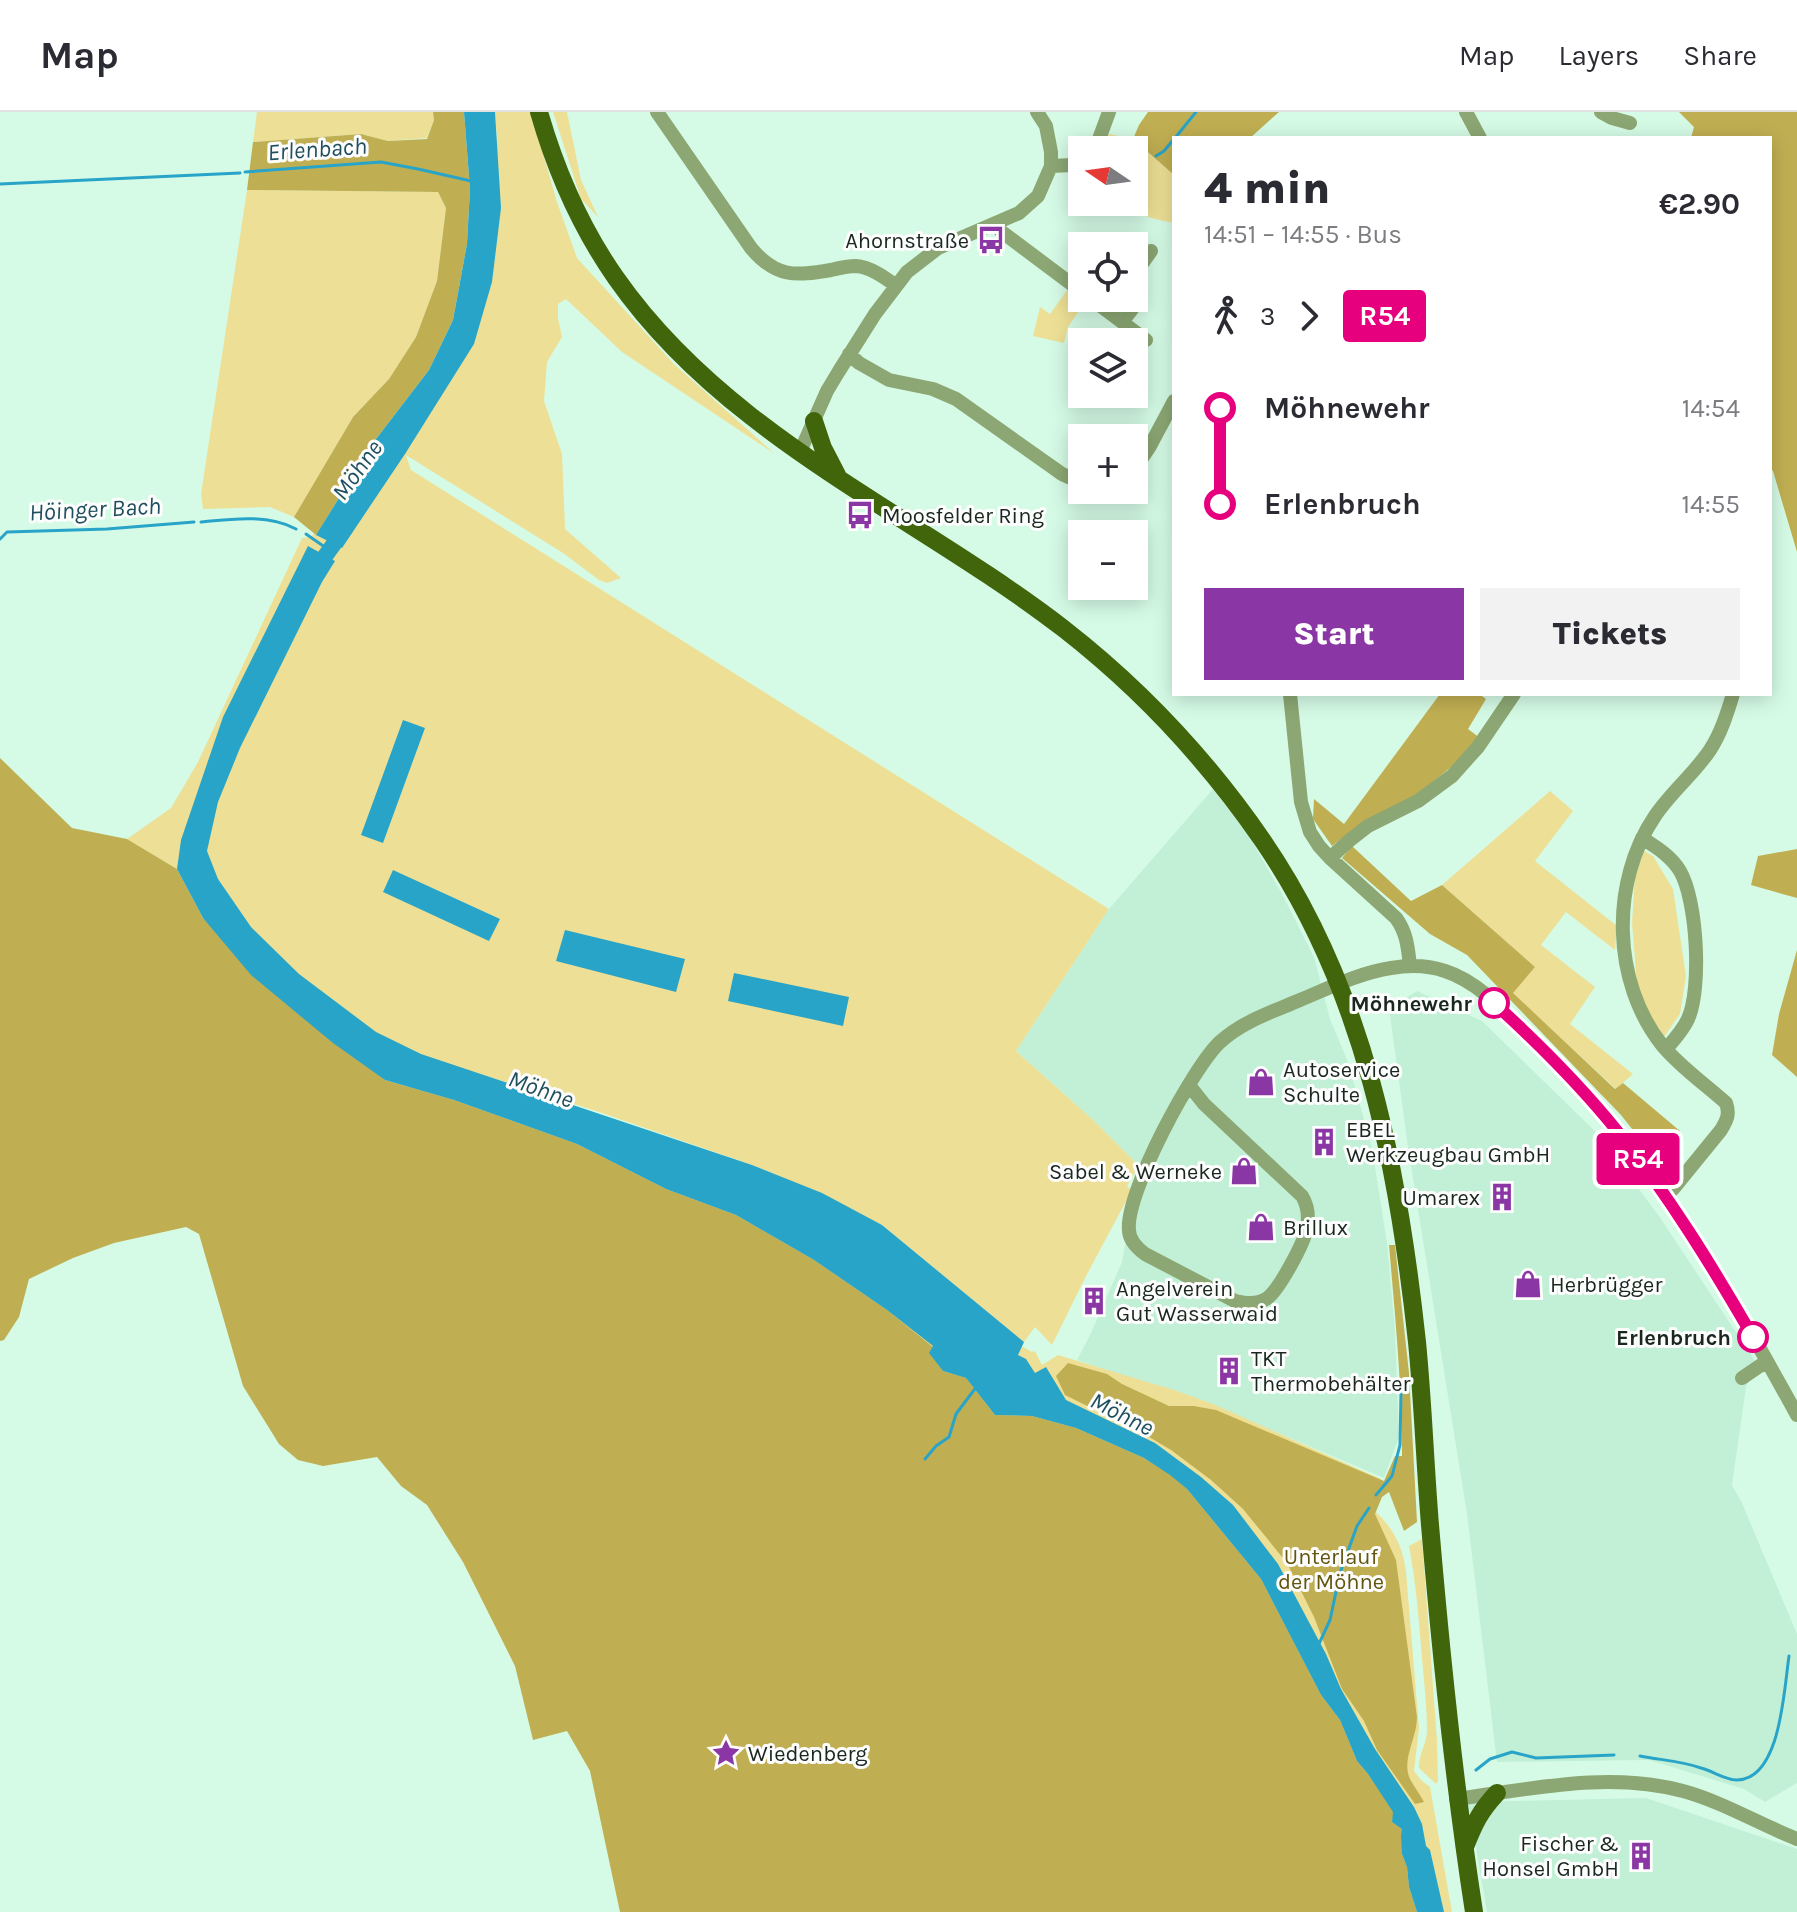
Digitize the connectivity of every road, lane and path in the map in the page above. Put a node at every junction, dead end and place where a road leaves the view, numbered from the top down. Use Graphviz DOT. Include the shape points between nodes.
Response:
graph roads {
  1 [pos="539,112"];
  2 [pos="657,112"];
  3 [pos="1037,112"];
  4 [pos="1109,112"];
  5 [pos="1466,112"];
  6 [pos="1601,112"];
  7 [pos="1630,123"];
  8 [pos="1100,136"];
  9 [pos="1479,136"];
  10 [pos="1068,165"];
  11 [pos="1051,166"];
  12 [pos="995,225"];
  13 [pos="1151,251"];
  14 [pos="1148,255"];
  15 [pos="1068,282"];
  16 [pos="895,285"];
  17 [pos="1108,312"];
  18 [pos="1130,312"];
  19 [pos="1122,322"];
  20 [pos="1130,328"];
  21 [pos="849,354"];
  22 [pos="1172,405"];
  23 [pos="814,421"];
  24 [pos="1148,449"];
  25 [pos="800,452"];
  26 [pos="1068,477"];
  27 [pos="838,478"];
  28 [pos="1290,696"];
  29 [pos="1513,696"];
  30 [pos="1732,696"];
  31 [pos="1642,838"];
  32 [pos="1330,858"];
  33 [pos="1410,966"];
  34 [pos="1338,984"];
  35 [pos="1666,1049"];
  36 [pos="1189,1085"];
  37 [pos="1665,1196"];
  38 [pos="1767,1361"];
  39 [pos="1742,1378"];
  40 [pos="1797,1415"];
  41 [pos="1497,1793"];
  42 [pos="1456,1799"];
  43 [pos="1797,1839"];
  44 [pos="1464,1849"];
  45 [pos="1474,1912"];
  1 -- 25 [label="main road" via="571,199 630,297 663,337 721,391"];
  2 -- 16 [label="street" via="767,264 795,274 863,267"];
  3 -- 11 [label="street" via="1046,126"];
  4 -- 8 [label="street"];
  5 -- 9 [label="street"];
  6 -- 7 [label="street"];
  10 -- 11 [label="street"];
  11 -- 12 [label="street" via="1038,196"];
  12 -- 15 [label="street"];
  12 -- 16 [label="street" via="938,248"];
  13 -- 14 [label="street"];
  16 -- 21 [label="street"];
  17 -- 19 [label="street"];
  18 -- 19 [label="street"];
  19 -- 20 [label="street"];
  21 -- 23 [label="street"];
  21 -- 26 [label="street" via="889,380 945,393"];
  22 -- 24 [label="street"];
  23 -- 25 [label="street"];
  23 -- 27 [label="main road"];
  25 -- 27 [label="main road"];
  27 -- 34 [label="main road" via="1059,625 1173,728 1271,854"];
  28 -- 32 [label="street" via="1304,817"];
  29 -- 32 [label="street" via="1452,776 1418,801 1368,826"];
  30 -- 31 [label="street" via="1709,751"];
  31 -- 35 [label="street" via="1626,895 1626,965 1647,1024"];
  31 -- 35 [label="street" via="1678,868 1692,908 1691,1009"];
  32 -- 33 [label="street" via="1403,927"];
  33 -- 34 [label="street"];
  33 -- 37 [label="street" via="1456,976 1502,1010 1595,1105"];
  34 -- 36 [label="street" via="1233,1032"];
  34 -- 42 [label="main road" via="1381,1112 1399,1211 1417,1342"];
  35 -- 37 [label="street" via="1729,1110 1721,1131"];
  36 -- 36 [label="street" via="1149,1158 1128,1229 1137,1248 1235,1301 1257,1302 1276,1290 1305,1236 1305,1202"];
  37 -- 38 [label="street"];
  38 -- 39 [label="street"];
  38 -- 40 [label="street"];
  41 -- 42 [label="street"];
  41 -- 43 [label="street" via="1626,1781 1684,1791"];
  41 -- 44 [label="main road" via="1482,1809"];
  42 -- 44 [label="main road"];
  44 -- 45 [label="main road"];
}
